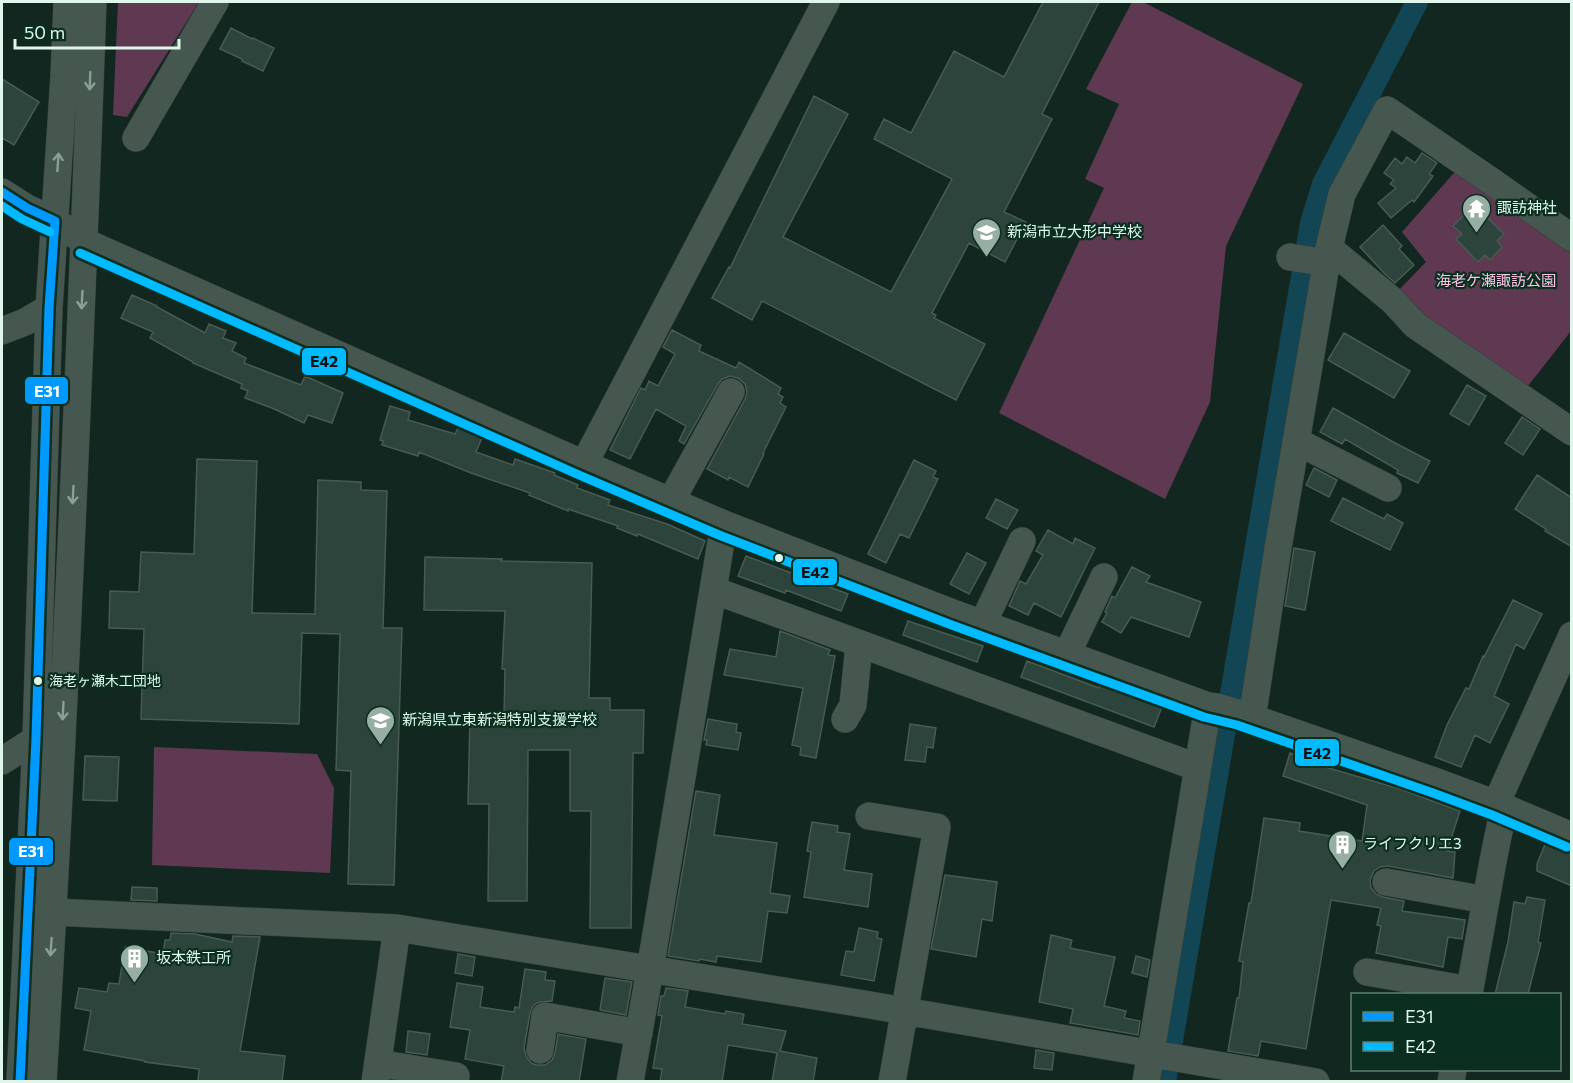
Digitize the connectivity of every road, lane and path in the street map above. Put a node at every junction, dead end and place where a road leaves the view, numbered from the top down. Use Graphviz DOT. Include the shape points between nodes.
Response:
graph roads {
  1 [pos="67,2"];
  2 [pos="93,2"];
  3 [pos="215,2"];
  4 [pos="826,2"];
  5 [pos="136,138"];
  6 [pos="2,192"];
  7 [pos="55,221"];
  8 [pos="1572,238"];
  9 [pos="84,242"];
  10 [pos="1328,255"];
  11 [pos="1290,257"];
  12 [pos="49,308"];
  13 [pos="2,331"];
  14 [pos="731,392"];
  15 [pos="1572,432"];
  16 [pos="1296,441"];
  17 [pos="584,464"];
  18 [pos="1388,488"];
  19 [pos="671,501"];
  20 [pos="724,524"];
  21 [pos="1022,541"];
  22 [pos="1104,577"];
  23 [pos="713,590"];
  24 [pos="983,623"];
  25 [pos="1572,635"];
  26 [pos="859,644"];
  27 [pos="1067,654"];
  28 [pos="1230,712"];
  29 [pos="845,719"];
  30 [pos="36,739"];
  31 [pos="2,761"];
  32 [pos="1188,764"];
  33 [pos="1500,805"];
  34 [pos="869,816"];
  35 [pos="1572,836"];
  36 [pos="1386,882"];
  37 [pos="1486,900"];
  38 [pos="53,912"];
  39 [pos="397,928"];
  40 [pos="650,970"];
  41 [pos="1368,972"];
  42 [pos="1470,992"];
  43 [pos="903,1011"];
  44 [pos="639,1033"];
  45 [pos="540,1050"];
  46 [pos="1151,1053"];
  47 [pos="377,1072"];
  48 [pos="456,1076"];
  49 [pos="20,1082"];
  50 [pos="43,1082"];
  51 [pos="630,1082"];
  52 [pos="892,1082"];
  53 [pos="1146,1082"];
  54 [pos="1316,1082"];
  7 -- 1 [label="street, one-way"];
  2 -- 9 [label="street, one-way"];
  3 -- 5 [label="street"];
  4 -- 17 [label="street"];
  6 -- 7 [label="street"];
  7 -- 9 [label="street"];
  7 -- 12 [label="street"];
  8 -- 10 [label="street" via="1387,110 1342,194"];
  9 -- 17 [label="street"];
  9 -- 38 [label="street, one-way"];
  10 -- 11 [label="street"];
  10 -- 15 [label="street" via="1393,301 1415,325"];
  10 -- 16 [label="street"];
  12 -- 13 [label="street"];
  12 -- 30 [label="street"];
  14 -- 19 [label="street"];
  16 -- 18 [label="street"];
  16 -- 28 [label="street"];
  17 -- 19 [label="street"];
  19 -- 20 [label="street"];
  20 -- 23 [label="street"];
  20 -- 24 [label="street"];
  21 -- 24 [label="street"];
  22 -- 27 [label="street"];
  23 -- 26 [label="street"];
  23 -- 40 [label="street"];
  24 -- 27 [label="street"];
  25 -- 33 [label="street"];
  26 -- 29 [label="street" via="853,705"];
  26 -- 32 [label="street"];
  27 -- 28 [label="street"];
  28 -- 33 [label="street"];
  28 -- 46 [label="street"];
  30 -- 31 [label="street"];
  30 -- 49 [label="street"];
  33 -- 35 [label="street"];
  33 -- 37 [label="street"];
  34 -- 43 [label="street" via="937,827"];
  36 -- 37 [label="street"];
  37 -- 42 [label="street"];
  38 -- 39 [label="street"];
  38 -- 50 [label="street, one-way"];
  39 -- 40 [label="street"];
  39 -- 47 [label="street"];
  40 -- 43 [label="street"];
  40 -- 44 [label="street"];
  41 -- 42 [label="street"];
  43 -- 46 [label="street"];
  43 -- 52 [label="street"];
  44 -- 45 [label="street" via="545,1016"];
  44 -- 51 [label="street"];
  46 -- 53 [label="street"];
  46 -- 54 [label="street"];
  47 -- 48 [label="street"];
}
